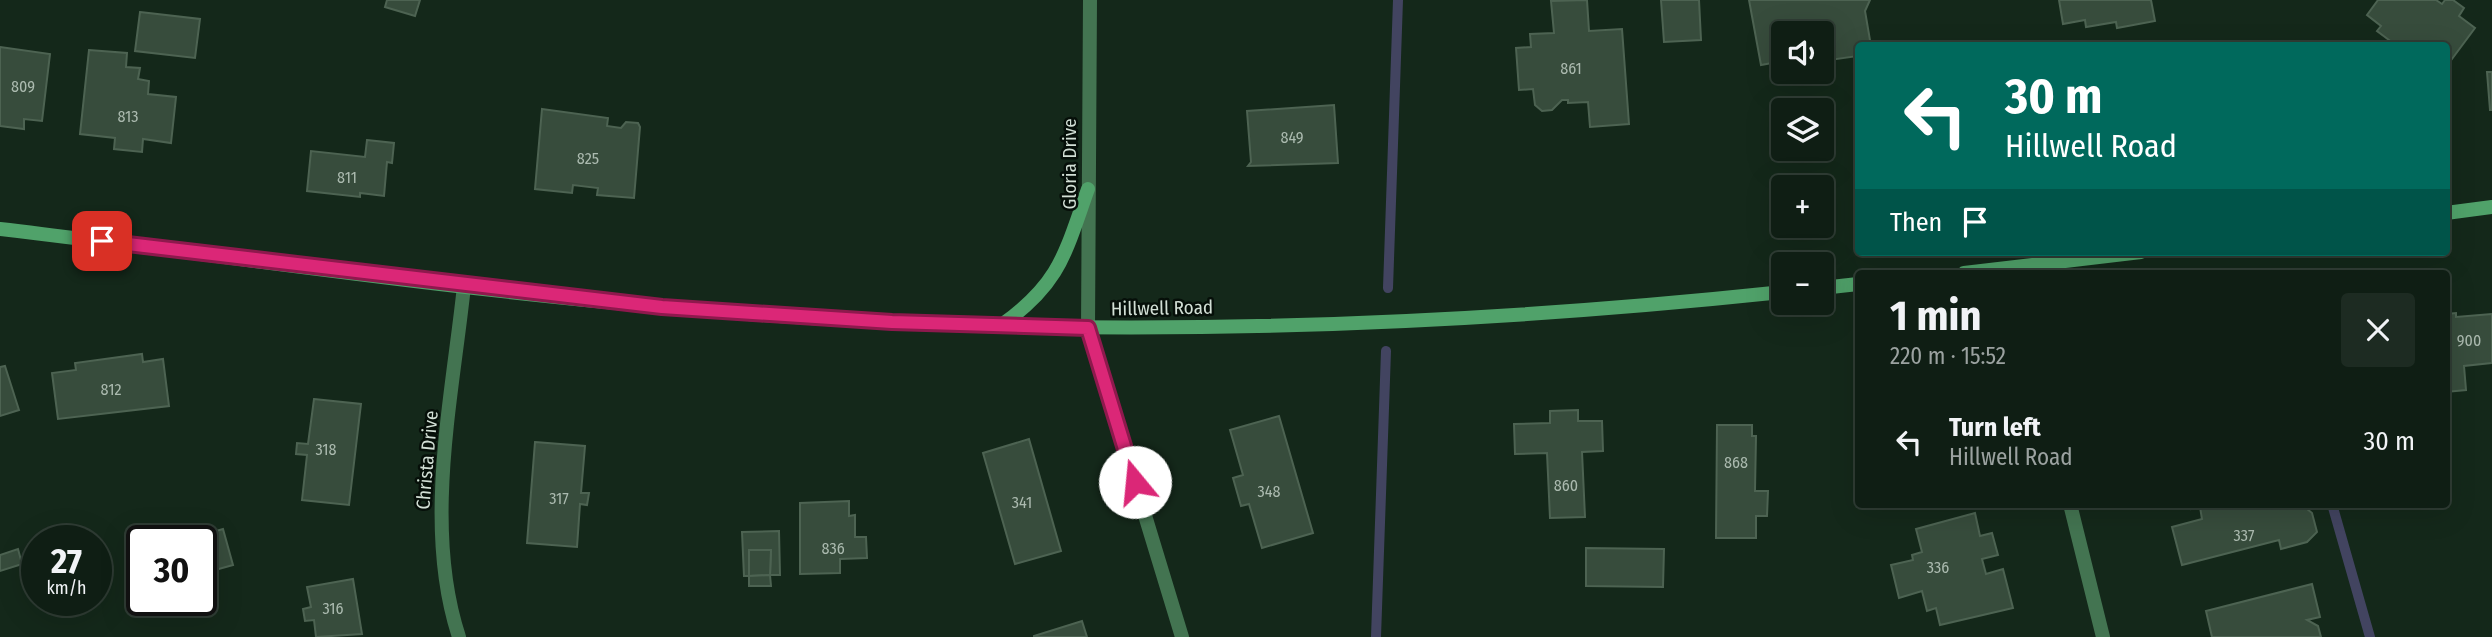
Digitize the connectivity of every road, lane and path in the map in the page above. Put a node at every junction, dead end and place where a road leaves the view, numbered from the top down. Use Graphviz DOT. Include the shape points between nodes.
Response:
graph roads {
  1 [pos="1090,0"];
  2 [pos="1088,189"];
  3 [pos="2492,208"];
  4 [pos="2450,213"];
  5 [pos="0,229"];
  6 [pos="2116,256"];
  7 [pos="2030,270"];
  8 [pos="1855,284"];
  9 [pos="464,286"];
  10 [pos="1834,287"];
  11 [pos="1771,293"];
  12 [pos="1003,324"];
  13 [pos="1088,328"];
  14 [pos="2071,508"];
  15 [pos="459,637"];
  16 [pos="1182,637"];
  17 [pos="2103,637"];
  1 -- 2 [label="street, Gloria Drive"];
  2 -- 12 [label="street" via="1069,247 1047,285 1032,303"];
  2 -- 13 [label="street, Gloria Drive"];
  3 -- 4 [label="street"];
  5 -- 9 [label="street, Hillwell Road"];
  6 -- 7 [label="street"];
  8 -- 10 [label="street"];
  9 -- 12 [label="street, Hillwell Road" via="662,307 892,322"];
  9 -- 15 [label="street, Christa Drive" via="440,547 449,607"];
  11 -- 13 [label="street, Hillwell Road" via="1667,304 1302,324"];
  12 -- 13 [label="street, Hillwell Road"];
  13 -- 16 [label="street, Gloria Drive"];
  14 -- 17 [label="street"];
}
